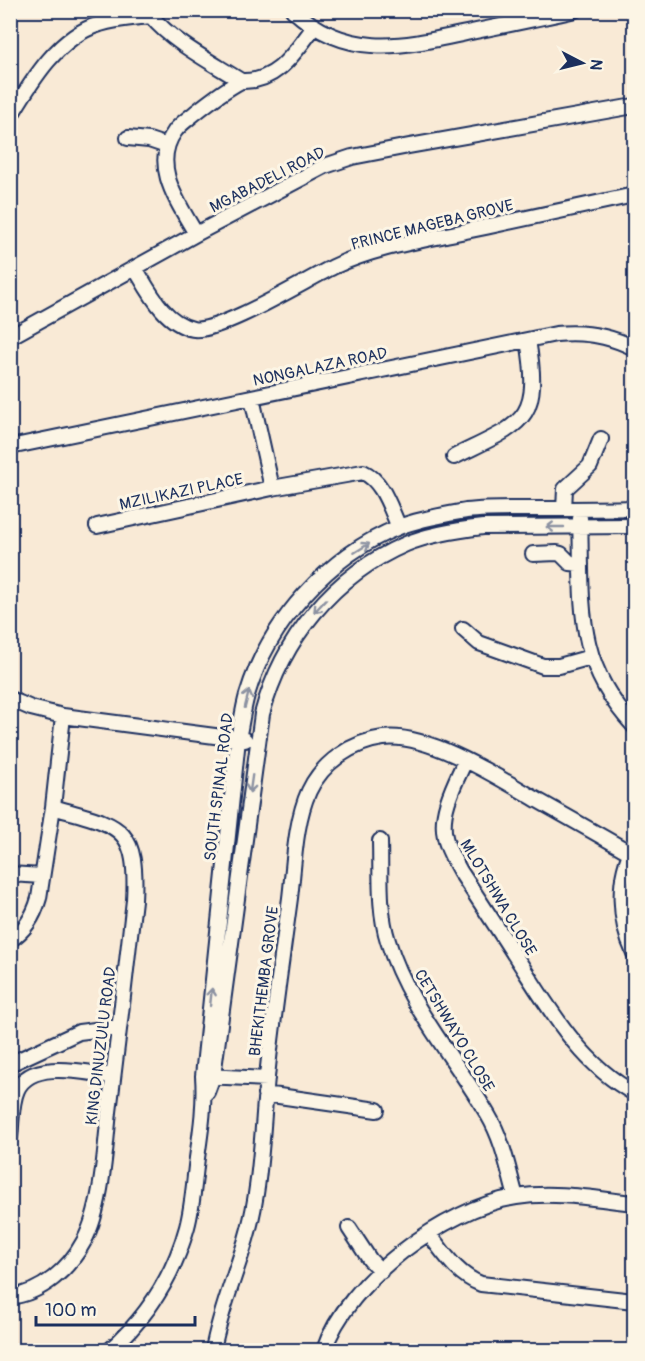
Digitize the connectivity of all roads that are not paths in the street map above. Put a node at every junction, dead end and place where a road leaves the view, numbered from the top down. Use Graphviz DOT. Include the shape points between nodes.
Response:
graph roads {
  1 [pos="293,10"];
  2 [pos="575,10"];
  3 [pos="151,13"];
  4 [pos="314,27"];
  5 [pos="241,81"];
  6 [pos="634,106"];
  7 [pos="10,117"];
  8 [pos="128,138"];
  9 [pos="167,146"];
  10 [pos="634,195"];
  11 [pos="196,234"];
  12 [pos="135,268"];
  13 [pos="10,337"];
  14 [pos="528,340"];
  15 [pos="634,348"];
  16 [pos="252,398"];
  17 [pos="601,438"];
  18 [pos="11,445"];
  19 [pos="454,457"];
  20 [pos="272,488"];
  21 [pos="634,508"];
  22 [pos="564,509"];
  23 [pos="580,509"];
  24 [pos="97,526"];
  25 [pos="580,526"];
  26 [pos="634,526"];
  27 [pos="399,527"];
  28 [pos="533,554"];
  29 [pos="581,564"];
  30 [pos="463,629"];
  31 [pos="591,657"];
  32 [pos="12,702"];
  33 [pos="63,716"];
  34 [pos="634,726"];
  35 [pos="238,740"];
  36 [pos="257,742"];
  37 [pos="465,761"];
  38 [pos="53,807"];
  39 [pos="380,841"];
  40 [pos="633,851"];
  41 [pos="10,874"];
  42 [pos="42,876"];
  43 [pos="630,924"];
  44 [pos="10,940"];
  45 [pos="634,953"];
  46 [pos="119,1027"];
  47 [pos="10,1064"];
  48 [pos="114,1076"];
  49 [pos="208,1076"];
  50 [pos="267,1079"];
  51 [pos="634,1093"];
  52 [pos="265,1094"];
  53 [pos="377,1110"];
  54 [pos="10,1137"];
  55 [pos="516,1197"];
  56 [pos="634,1203"];
  57 [pos="349,1228"];
  58 [pos="429,1234"];
  59 [pos="381,1271"];
  60 [pos="10,1297"];
  61 [pos="634,1301"];
  62 [pos="110,1350"];
  63 [pos="213,1350"];
  64 [pos="324,1350"];
  1 -- 4 [label="street"];
  2 -- 4 [label="street" via="393,47 349,42"];
  3 -- 5 [label="street" via="178,39"];
  3 -- 7 [label="street" via="100,24 66,42 33,81"];
  4 -- 5 [label="street" via="274,73 260,80"];
  5 -- 9 [label="street" via="183,123"];
  6 -- 11 [label="street, MGABADELI ROAD" via="352,157 311,172"];
  8 -- 9 [label="street"];
  9 -- 11 [label="street" via="166,177"];
  10 -- 12 [label="street, PRINCE MAGEBA GROVE" via="371,253 204,329 174,320 154,299"];
  11 -- 12 [label="street, MGABADELI ROAD"];
  12 -- 13 [label="street, MGABADELI ROAD"];
  14 -- 15 [label="street, NONGALAZA ROAD" via="570,332 596,334"];
  14 -- 16 [label="street, NONGALAZA ROAD"];
  14 -- 19 [label="street" via="533,385 524,414 507,430"];
  16 -- 18 [label="street, NONGALAZA ROAD"];
  16 -- 20 [label="street"];
  17 -- 22 [label="street" via="590,466 565,489"];
  20 -- 24 [label="street, MZILIKAZI PLACE"];
  20 -- 27 [label="street, MZILIKAZI PLACE" via="363,472 381,489"];
  21 -- 23 [label="street, SOUTH SPINAL ROAD"];
  22 -- 23 [label="street, SOUTH SPINAL ROAD"];
  22 -- 27 [label="street, SOUTH SPINAL ROAD" via="465,511"];
  23 -- 25 [label="street"];
  25 -- 26 [label="street, SOUTH SPINAL ROAD"];
  25 -- 29 [label="street"];
  25 -- 36 [label="street, SOUTH SPINAL ROAD, one-way" via="460,530 408,543 375,560 334,592 295,637 269,689"];
  35 -- 27 [label="street, SOUTH SPINAL ROAD, one-way" via="247,695 258,666 304,595 348,556"];
  28 -- 29 [label="street" via="557,553"];
  29 -- 31 [label="street" via="583,622"];
  30 -- 31 [label="street" via="479,643 543,666"];
  31 -- 34 [label="street" via="610,696"];
  32 -- 33 [label="street"];
  33 -- 35 [label="street"];
  33 -- 38 [label="street"];
  35 -- 36 [label="street"];
  49 -- 35 [label="street, SOUTH SPINAL ROAD, one-way"];
  36 -- 49 [label="street, SOUTH SPINAL ROAD, one-way"];
  37 -- 40 [label="street"];
  37 -- 50 [label="street, BHEKITHEMBA GROVE" via="425,743 385,738 342,753 309,791 299,828"];
  37 -- 51 [label="street, MLOTSHWA CLOSE" via="444,818 450,852 571,1038 608,1076"];
  38 -- 42 [label="street"];
  38 -- 46 [label="street, KING DINUZULU ROAD" via="115,827 127,840 133,855 134,900"];
  39 -- 55 [label="street, CETSHWAYO CLOSE" via="383,907 390,948 420,1010 489,1116"];
  40 -- 43 [label="street" via="622,898"];
  41 -- 42 [label="street"];
  42 -- 44 [label="street" via="36,910 29,923"];
  43 -- 45 [label="street"];
  46 -- 47 [label="street" via="79,1032"];
  46 -- 48 [label="street, KING DINUZULU ROAD"];
  48 -- 54 [label="street" via="44,1070 28,1077 16,1093"];
  48 -- 60 [label="street, KING DINUZULU ROAD" via="102,1170 85,1240 60,1272 30,1292"];
  49 -- 50 [label="street"];
  49 -- 62 [label="street, SOUTH SPINAL ROAD" via="190,1207 179,1252 153,1302"];
  50 -- 52 [label="street, BHEKITHEMBA GROVE"];
  52 -- 53 [label="street"];
  52 -- 63 [label="street, BHEKITHEMBA GROVE" via="251,1221"];
  55 -- 56 [label="street" via="565,1195"];
  55 -- 58 [label="street" via="466,1212"];
  57 -- 59 [label="street"];
  58 -- 59 [label="street"];
  58 -- 61 [label="street" via="459,1270 481,1284"];
  59 -- 64 [label="street" via="338,1319"];
}
